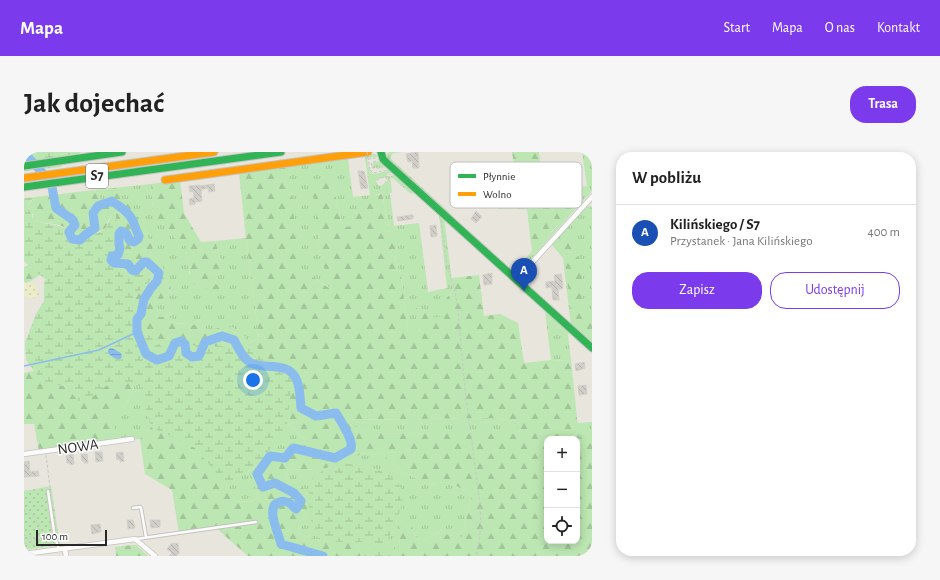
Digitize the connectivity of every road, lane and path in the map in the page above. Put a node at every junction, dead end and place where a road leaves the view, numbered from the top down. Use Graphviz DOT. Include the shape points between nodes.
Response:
graph roads {
  1 [pos="122,152"];
  2 [pos="214,152"];
  3 [pos="281,152"];
  4 [pos="30,154"];
  5 [pos="368,154"];
  6 [pos="380,155"];
  7 [pos="24,156"];
  8 [pos="373,161"];
  9 [pos="24,166"];
  10 [pos="24,178"];
  11 [pos="165,180"];
  12 [pos="377,181"];
  13 [pos="385,184"];
  14 [pos="24,187"];
  15 [pos="592,197"];
  16 [pos="590,203"];
  17 [pos="440,210"];
  18 [pos="516,280"];
  19 [pos="592,348"];
  20 [pos="132,439"];
  21 [pos="45,451"];
  22 [pos="24,454"];
  23 [pos="48,491"];
  24 [pos="133,508"];
  25 [pos="24,510"];
  26 [pos="256,522"];
  27 [pos="146,537"];
  28 [pos="135,539"];
  29 [pos="24,544"];
  30 [pos="62,549"];
  31 [pos="24,554"];
  32 [pos="66,556"];
  33 [pos="155,556"];
  34 [pos="476,556"];
  1 -- 9 [label="main road"];
  2 -- 10 [label="main road, S7"];
  3 -- 14 [label="main road, S7"];
  4 -- 7 [label="path"];
  5 -- 6 [label="path"];
  5 -- 8 [label="path, bridge" via="372,172 387,170 372,168"];
  5 -- 11 [label="main road"];
  6 -- 17 [label="main road"];
  12 -- 13 [label="path" via="379,178 387,177"];
  15 -- 16 [label="street"];
  16 -- 18 [label="street"];
  17 -- 18 [label="main road"];
  17 -- 34 [label="path" via="447,265 458,311 480,504 480,542"];
  18 -- 19 [label="main road"];
  20 -- 21 [label="street, NOWA"];
  21 -- 22 [label="street, NOWA"];
  21 -- 23 [label="path" via="50,487"];
  23 -- 30 [label="lane" via="55,538"];
  24 -- 27 [label="lane" via="141,508"];
  25 -- 29 [label="path" via="32,514 40,532 37,539"];
  26 -- 27 [label="lane"];
  27 -- 28 [label="lane"];
  28 -- 30 [label="street"];
  28 -- 33 [label="street"];
  30 -- 31 [label="street"];
  30 -- 32 [label="street"];
}
